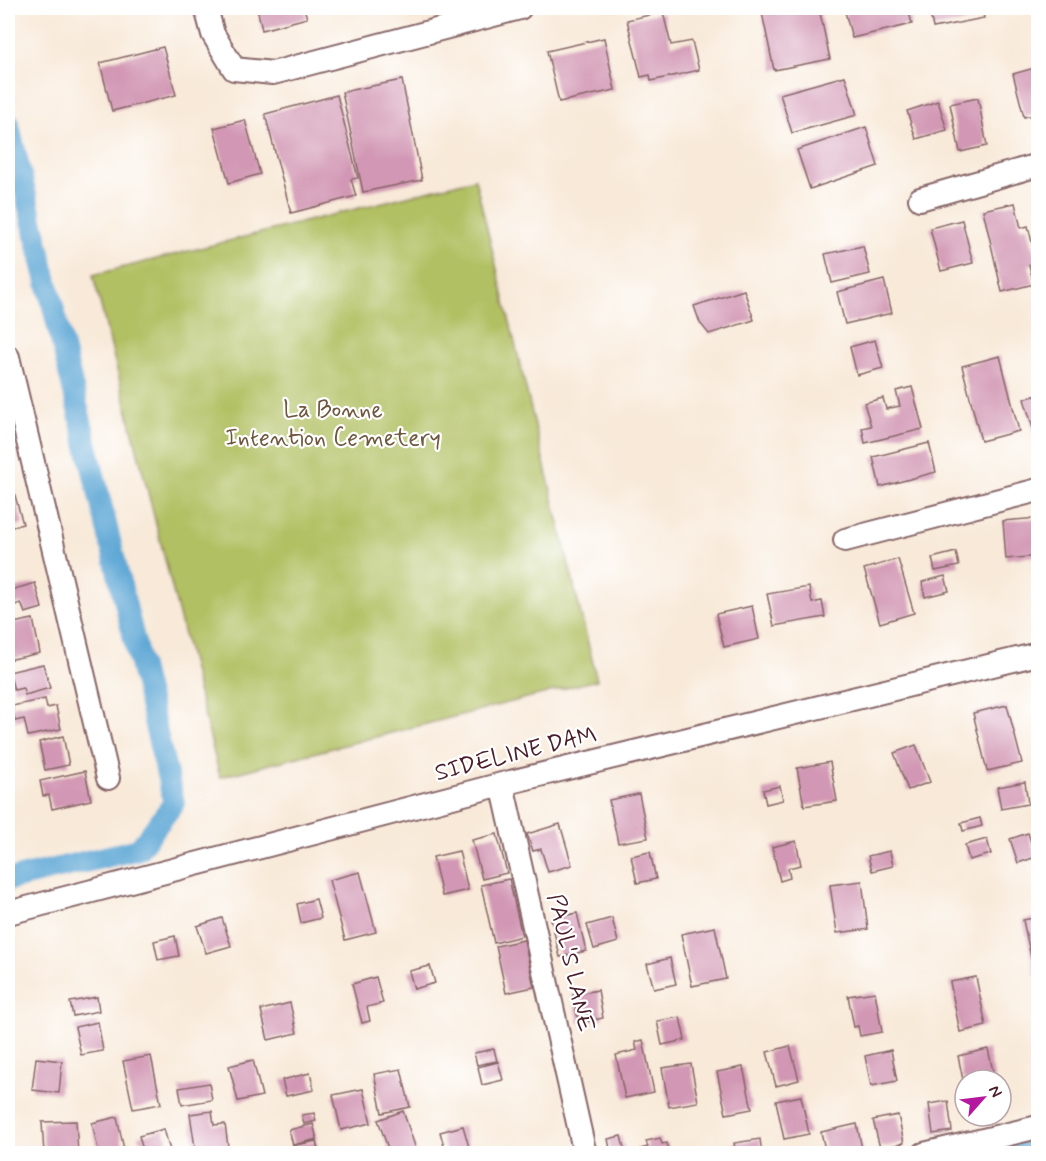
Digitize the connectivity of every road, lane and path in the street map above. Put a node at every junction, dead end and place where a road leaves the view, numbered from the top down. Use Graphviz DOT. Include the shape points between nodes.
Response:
graph roads {
  1 [pos="206,8"];
  2 [pos="520,8"];
  3 [pos="1038,165"];
  4 [pos="920,200"];
  5 [pos="8,357"];
  6 [pos="1038,490"];
  7 [pos="845,540"];
  8 [pos="1038,654"];
  9 [pos="108,778"];
  10 [pos="502,784"];
  11 [pos="8,913"];
  12 [pos="1038,1127"];
  13 [pos="585,1154"];
  14 [pos="924,1154"];
  1 -- 2 [label="street" via="213,34 234,69 273,73"];
  3 -- 4 [label="street"];
  5 -- 9 [label="street"];
  6 -- 7 [label="street"];
  8 -- 10 [label="street, SIDELINE DAM"];
  10 -- 11 [label="street, SIDELINE DAM"];
  10 -- 13 [label="street, PAUL'S LANE"];
  12 -- 14 [label="street"];
}
